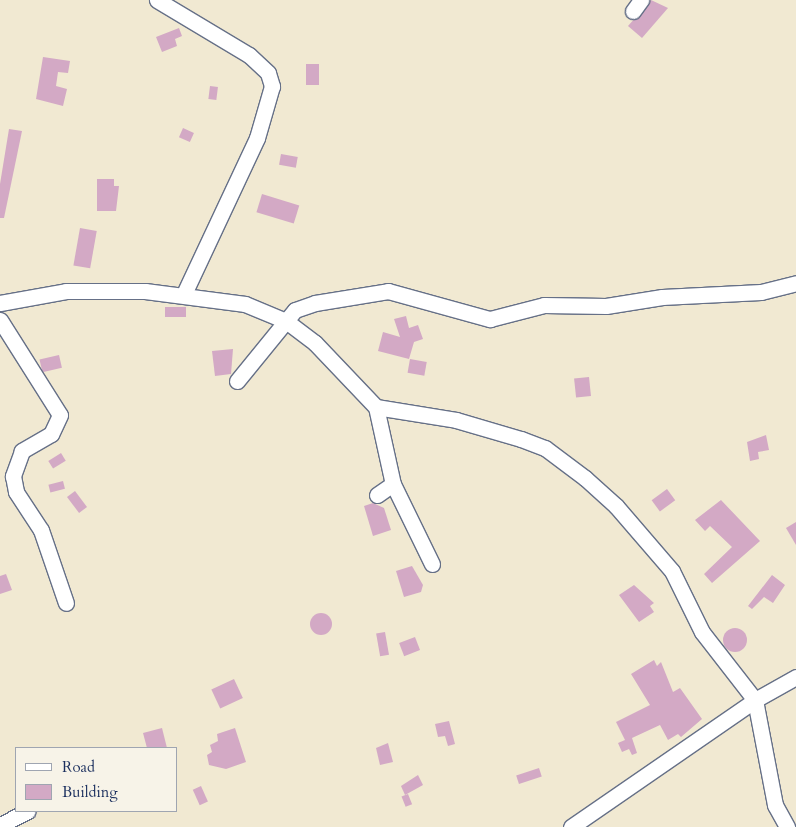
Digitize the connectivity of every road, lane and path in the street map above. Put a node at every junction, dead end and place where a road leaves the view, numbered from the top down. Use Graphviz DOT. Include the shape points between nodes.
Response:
graph roads {
  1 [pos="157,0"];
  2 [pos="796,283"];
  3 [pos="184,294"];
  4 [pos="0,303"];
  5 [pos="0,320"];
  6 [pos="286,322"];
  7 [pos="237,381"];
  8 [pos="376,407"];
  9 [pos="393,484"];
  10 [pos="377,495"];
  11 [pos="432,564"];
  12 [pos="66,602"];
  13 [pos="796,677"];
  14 [pos="755,700"];
  15 [pos="26,812"];
  16 [pos="0,825"];
  17 [pos="571,827"];
  18 [pos="788,827"];
  1 -- 3 [label="street" via="250,55 268,73 272,86 257,138"];
  2 -- 6 [label="street" via="760,292 662,297 581,308 544,305 490,319 388,291 315,303 295,310"];
  3 -- 4 [label="street" via="88,289"];
  3 -- 6 [label="street" via="245,304"];
  5 -- 12 [label="street" via="60,415 51,434 22,451 13,476 16,492 41,530"];
  6 -- 7 [label="street"];
  6 -- 8 [label="street" via="315,343"];
  8 -- 9 [label="street"];
  8 -- 14 [label="street" via="396,414 456,420 521,439 545,448 585,478 672,572 711,645"];
  9 -- 10 [label="street"];
  9 -- 11 [label="street"];
  13 -- 14 [label="street"];
  14 -- 17 [label="street"];
  14 -- 18 [label="street" via="775,805"];
  15 -- 16 [label="street"];
}
